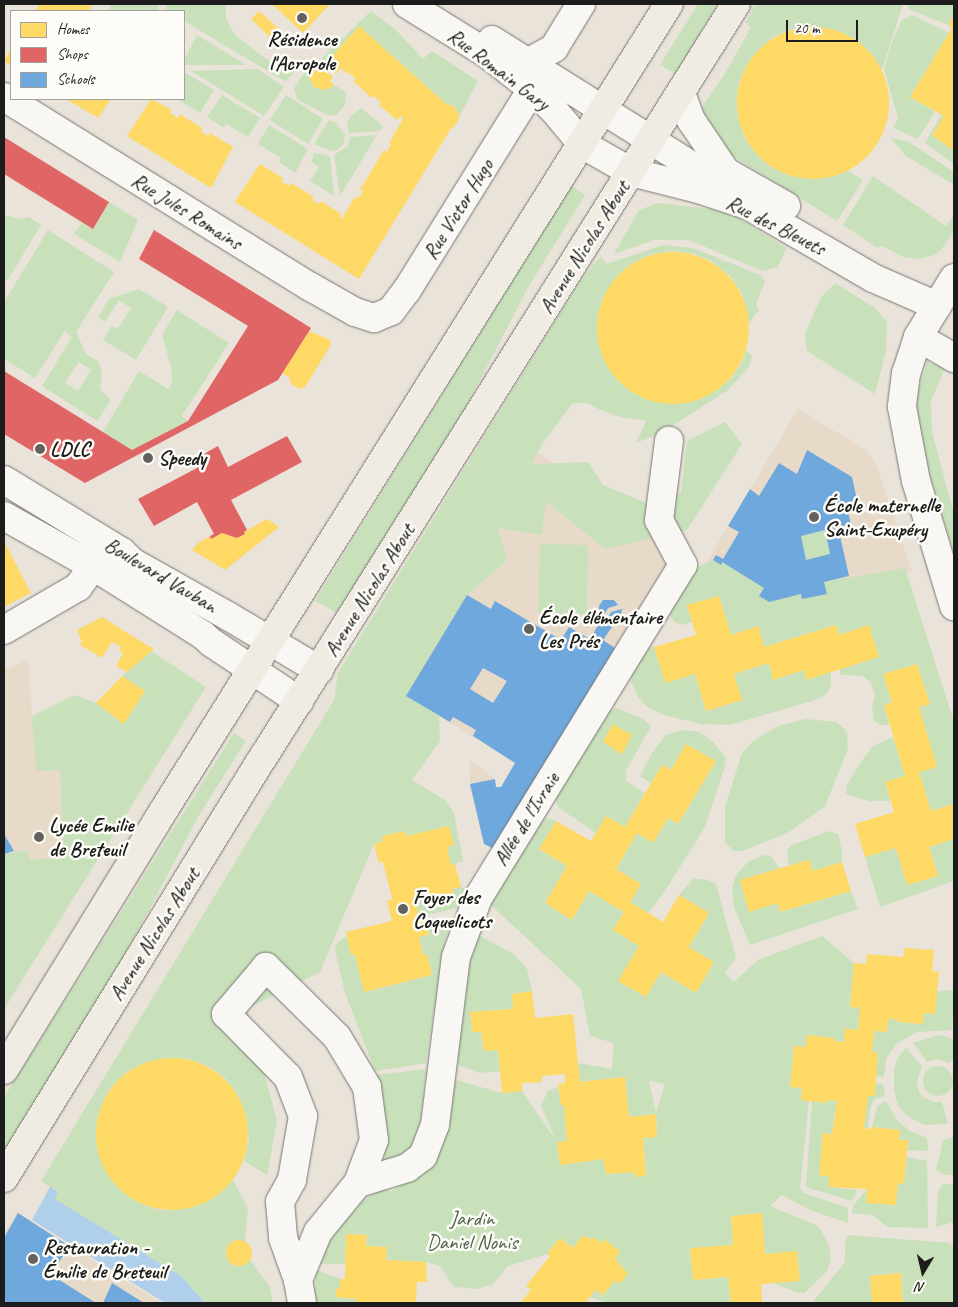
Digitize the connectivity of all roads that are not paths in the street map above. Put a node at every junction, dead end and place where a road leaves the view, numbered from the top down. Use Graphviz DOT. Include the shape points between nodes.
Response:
graph roads {
  1 [pos="407,4"];
  2 [pos="434,4"];
  3 [pos="581,4"];
  4 [pos="669,4"];
  5 [pos="736,4"];
  6 [pos="529,62"];
  7 [pos="532,89"];
  8 [pos="681,93"];
  9 [pos="4,97"];
  10 [pos="604,109"];
  11 [pos="651,140"];
  12 [pos="582,144"];
  13 [pos="631,172"];
  14 [pos="726,172"];
  15 [pos="954,278"];
  16 [pos="937,306"];
  17 [pos="374,318"];
  18 [pos="918,338"];
  19 [pos="954,358"];
  20 [pos="669,440"];
  21 [pos="4,480"];
  22 [pos="4,516"];
  23 [pos="94,566"];
  24 [pos="954,606"];
  25 [pos="4,630"];
  26 [pos="270,641"];
  27 [pos="253,670"];
  28 [pos="319,670"];
  29 [pos="300,700"];
  30 [pos="4,1070"];
  31 [pos="4,1178"];
  32 [pos="358,1183"];
  33 [pos="300,1292"];
  1 -- 7 [label="street, Rue Romain Gary" via="486,53"];
  2 -- 6 [label="street, Rue Romain Gary"];
  3 -- 6 [label="street" via="554,48"];
  4 -- 10 [label="main road"];
  5 -- 8 [label="main road, Avenue Nicolas About"];
  6 -- 10 [label="street, Rue Romain Gary"];
  7 -- 12 [label="street, Rue Romain Gary" via="554,109"];
  7 -- 17 [label="street, Rue Victor Hugo" via="407,290 391,312"];
  8 -- 11 [label="main road, Avenue Nicolas About"];
  8 -- 14 [label="street, Rue des Bleuets" via="691,120"];
  9 -- 17 [label="street, Rue Jules Romains" via="308,286 355,312"];
  10 -- 11 [label="street, Rue des Bleuets"];
  10 -- 12 [label="main road"];
  11 -- 13 [label="main road, Avenue Nicolas About"];
  11 -- 14 [label="street, Rue des Bleuets" via="696,168"];
  12 -- 13 [label="street, Rue des Bleuets"];
  12 -- 26 [label="main road"];
  13 -- 16 [label="street, Rue des Bleuets" via="747,205 873,278"];
  13 -- 28 [label="main road, Avenue Nicolas About"];
  14 -- 16 [label="street, Rue des Bleuets" via="885,265"];
  15 -- 16 [label="street"];
  16 -- 18 [label="street"];
  18 -- 19 [label="street"];
  18 -- 24 [label="street" via="906,373 902,407 916,481"];
  20 -- 32 [label="street, Allée de l'Ivraie" via="659,520 683,565 478,898 456,957 435,1125 423,1156 408,1168"];
  21 -- 26 [label="street, Boulevard Vauban" via="122,552 132,562"];
  22 -- 23 [label="street, Boulevard Vauban"];
  23 -- 25 [label="street" via="78,587"];
  23 -- 27 [label="street, Boulevard Vauban"];
  26 -- 27 [label="main road"];
  26 -- 28 [label="street, Boulevard Vauban"];
  27 -- 29 [label="street, Boulevard Vauban"];
  27 -- 30 [label="main road"];
  28 -- 29 [label="main road, Avenue Nicolas About"];
  29 -- 31 [label="main road, Avenue Nicolas About"];
  32 -- 33 [label="street" via="318,1232"];
  32 -- 33 [label="street" via="374,1140 367,1087 337,1037 266,968 226,1014 288,1078 303,1116 292,1180 280,1202 283,1238"];
}
